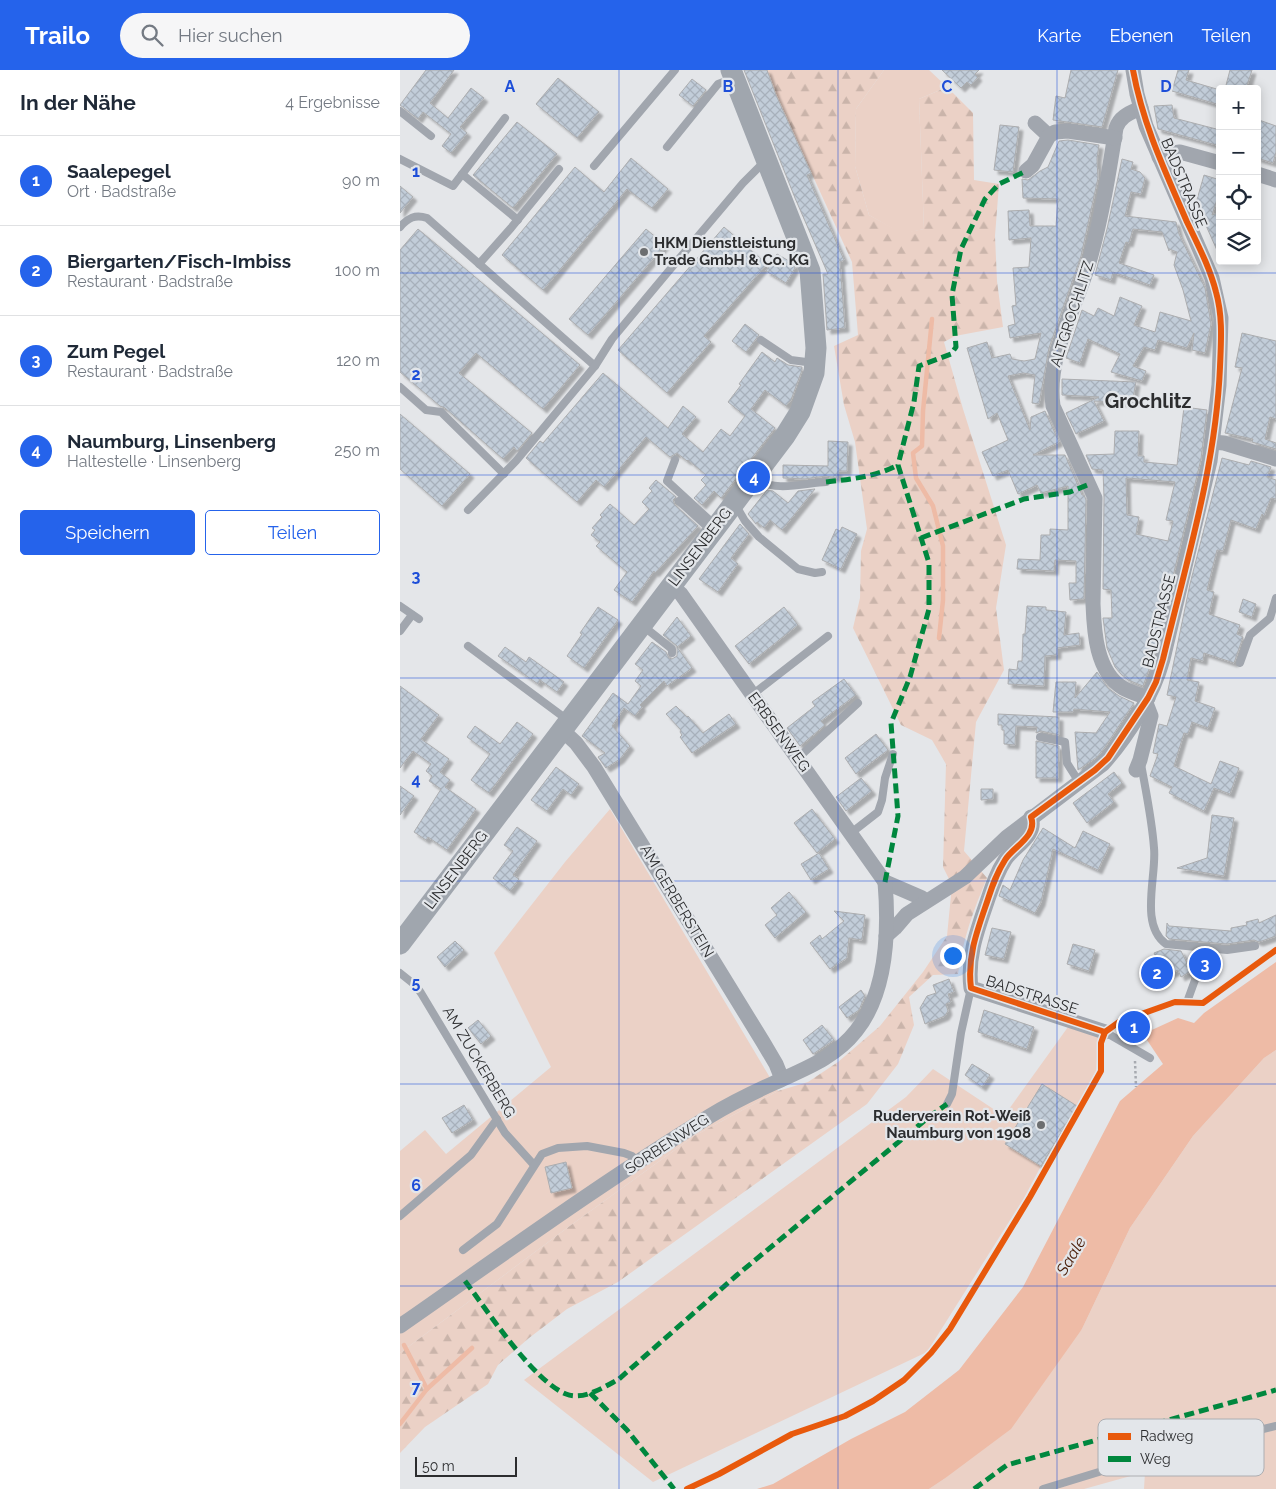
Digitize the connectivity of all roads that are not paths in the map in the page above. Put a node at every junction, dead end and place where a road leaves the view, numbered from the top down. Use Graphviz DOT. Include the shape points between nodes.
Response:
graph roads {
  1 [pos="1133,70"];
  2 [pos="673,71"];
  3 [pos="732,74"];
  4 [pos="1141,108"];
  5 [pos="400,111"];
  6 [pos="505,118"];
  7 [pos="1034,123"];
  8 [pos="431,136"];
  9 [pos="1049,136"];
  10 [pos="1115,138"];
  11 [pos="667,147"];
  12 [pos="1159,157"];
  13 [pos="400,160"];
  14 [pos="765,161"];
  15 [pos="1216,162"];
  16 [pos="594,166"];
  17 [pos="560,169"];
  18 [pos="1026,172"];
  19 [pos="462,174"];
  20 [pos="1260,175"];
  21 [pos="1276,180"];
  22 [pos="518,220"];
  23 [pos="400,227"];
  24 [pos="479,264"];
  25 [pos="761,340"];
  26 [pos="816,363"];
  27 [pos="595,366"];
  28 [pos="400,387"];
  29 [pos="1212,442"];
  30 [pos="1276,459"];
  31 [pos="675,460"];
  32 [pos="504,474"];
  33 [pos="754,477"];
  34 [pos="826,482"];
  35 [pos="679,501"];
  36 [pos="734,503"];
  37 [pos="468,510"];
  38 [pos="714,529"];
  39 [pos="822,572"];
  40 [pos="671,585"];
  41 [pos="1276,598"];
  42 [pos="400,606"];
  43 [pos="641,624"];
  44 [pos="400,631"];
  45 [pos="828,636"];
  46 [pos="468,646"];
  47 [pos="672,654"];
  48 [pos="1240,663"];
  49 [pos="752,695"];
  50 [pos="1147,701"];
  51 [pos="858,703"];
  52 [pos="565,726"];
  53 [pos="1040,737"];
  54 [pos="893,754"];
  55 [pos="798,758"];
  56 [pos="1138,765"];
  57 [pos="1079,782"];
  58 [pos="1032,817"];
  59 [pos="851,833"];
  60 [pos="885,882"];
  61 [pos="924,902"];
  62 [pos="886,936"];
  63 [pos="400,944"];
  64 [pos="1255,946"];
  65 [pos="1198,947"];
  66 [pos="400,973"];
  67 [pos="971,988"];
  68 [pos="1175,1002"];
  69 [pos="1187,1002"];
  70 [pos="1105,1032"];
  71 [pos="1150,1058"];
  72 [pos="782,1079"];
  73 [pos="947,1104"];
  74 [pos="497,1119"];
  75 [pos="639,1162"];
  76 [pos="534,1165"];
  77 [pos="400,1216"];
  78 [pos="463,1250"];
  79 [pos="400,1326"];
  80 [pos="1098,1472"];
  81 [pos="1043,1489"];
  1 -- 4 [label="street, BADSTRASSE"];
  2 -- 16 [label="lane"];
  3 -- 11 [label="lane" via="718,84"];
  3 -- 14 [label="main road, LINSENBERG"];
  4 -- 10 [label="street, ALTGROCHLITZ" via="1118,122"];
  4 -- 12 [label="street, BADSTRASSE"];
  5 -- 8 [label="lane"];
  6 -- 19 [label="lane"];
  7 -- 9 [label="street"];
  9 -- 10 [label="street" via="1068,131"];
  9 -- 18 [label="street"];
  10 -- 50 [label="street, ALTGROCHLITZ" via="1090,262 1055,363 1052,399 1064,434 1095,498 1094,613 1100,656 1119,685"];
  12 -- 15 [label="street" via="1180,152"];
  12 -- 29 [label="street, BADSTRASSE" via="1212,278 1219,305 1219,386"];
  13 -- 19 [label="lane" via="453,186"];
  14 -- 26 [label="main road, LINSENBERG" via="810,271"];
  14 -- 27 [label="lane" via="683,254 612,340"];
  17 -- 22 [label="lane"];
  19 -- 22 [label="lane"];
  20 -- 21 [label="street"];
  22 -- 24 [label="lane"];
  23 -- 24 [label="lane" via="413,216 427,218"];
  24 -- 27 [label="lane"];
  25 -- 26 [label="lane" via="791,360"];
  26 -- 33 [label="main road, LINSENBERG" via="812,383 796,418"];
  27 -- 32 [label="lane"];
  28 -- 32 [label="lane" via="426,410 441,412"];
  29 -- 30 [label="street"];
  29 -- 50 [label="street, BADSTRASSE" via="1164,660"];
  31 -- 38 [label="lane" via="667,481"];
  32 -- 37 [label="lane"];
  33 -- 34 [label="lane" via="771,486"];
  33 -- 36 [label="main road, LINSENBERG"];
  35 -- 38 [label="lane"];
  36 -- 38 [label="main road, LINSENBERG"];
  36 -- 39 [label="lane" via="759,537 798,569"];
  38 -- 40 [label="main road, LINSENBERG"];
  40 -- 43 [label="main road, LINSENBERG"];
  40 -- 49 [label="street, ERBSENWEG" via="681,594"];
  41 -- 48 [label="lane" via="1270,618 1250,634"];
  42 -- 44 [label="lane" via="415,617"];
  43 -- 47 [label="lane" via="672,649"];
  43 -- 52 [label="main road, LINSENBERG"];
  45 -- 49 [label="lane"];
  46 -- 52 [label="lane"];
  49 -- 55 [label="street, ERBSENWEG"];
  50 -- 56 [label="street" via="1151,716"];
  50 -- 57 [label="street, BADSTRASSE" via="1108,758"];
  51 -- 55 [label="lane"];
  52 -- 63 [label="main road, LINSENBERG"];
  52 -- 72 [label="street, AM GERBERSTEIN" via="612,795"];
  53 -- 57 [label="lane" via="1065,742 1067,763"];
  54 -- 59 [label="lane" via="878,812"];
  55 -- 59 [label="street, ERBSENWEG"];
  56 -- 65 [label="lane" via="1155,850 1151,898 1154,925 1166,944"];
  57 -- 58 [label="street, BADSTRASSE"];
  58 -- 61 [label="street" via="966,877"];
  58 -- 67 [label="street, BADSTRASSE" via="1032,827 1026,838 1008,855 996,875 971,954"];
  59 -- 60 [label="street, ERBSENWEG"];
  60 -- 61 [label="street" via="922,898"];
  60 -- 62 [label="street, SORBENWEG"];
  61 -- 62 [label="street"];
  62 -- 72 [label="street, SORBENWEG" via="877,989 858,1029 828,1057"];
  64 -- 65 [label="lane" via="1228,950"];
  65 -- 69 [label="lane" via="1195,980"];
  66 -- 74 [label="lane, AM ZUCKERBERG" via="421,992"];
  67 -- 70 [label="street, BADSTRASSE"];
  67 -- 73 [label="lane" via="952,1094"];
  68 -- 70 [label="lane" via="1119,1022"];
  70 -- 71 [label="lane"];
  72 -- 75 [label="street, SORBENWEG" via="724,1108"];
  74 -- 76 [label="lane, AM ZUCKERBERG" via="505,1133"];
  74 -- 77 [label="lane" via="471,1155"];
  75 -- 76 [label="lane" via="624,1152 587,1146 558,1148 542,1154"];
  75 -- 79 [label="street, SORBENWEG"];
  76 -- 78 [label="lane" via="497,1224"];
  80 -- 81 [label="lane"];
}
